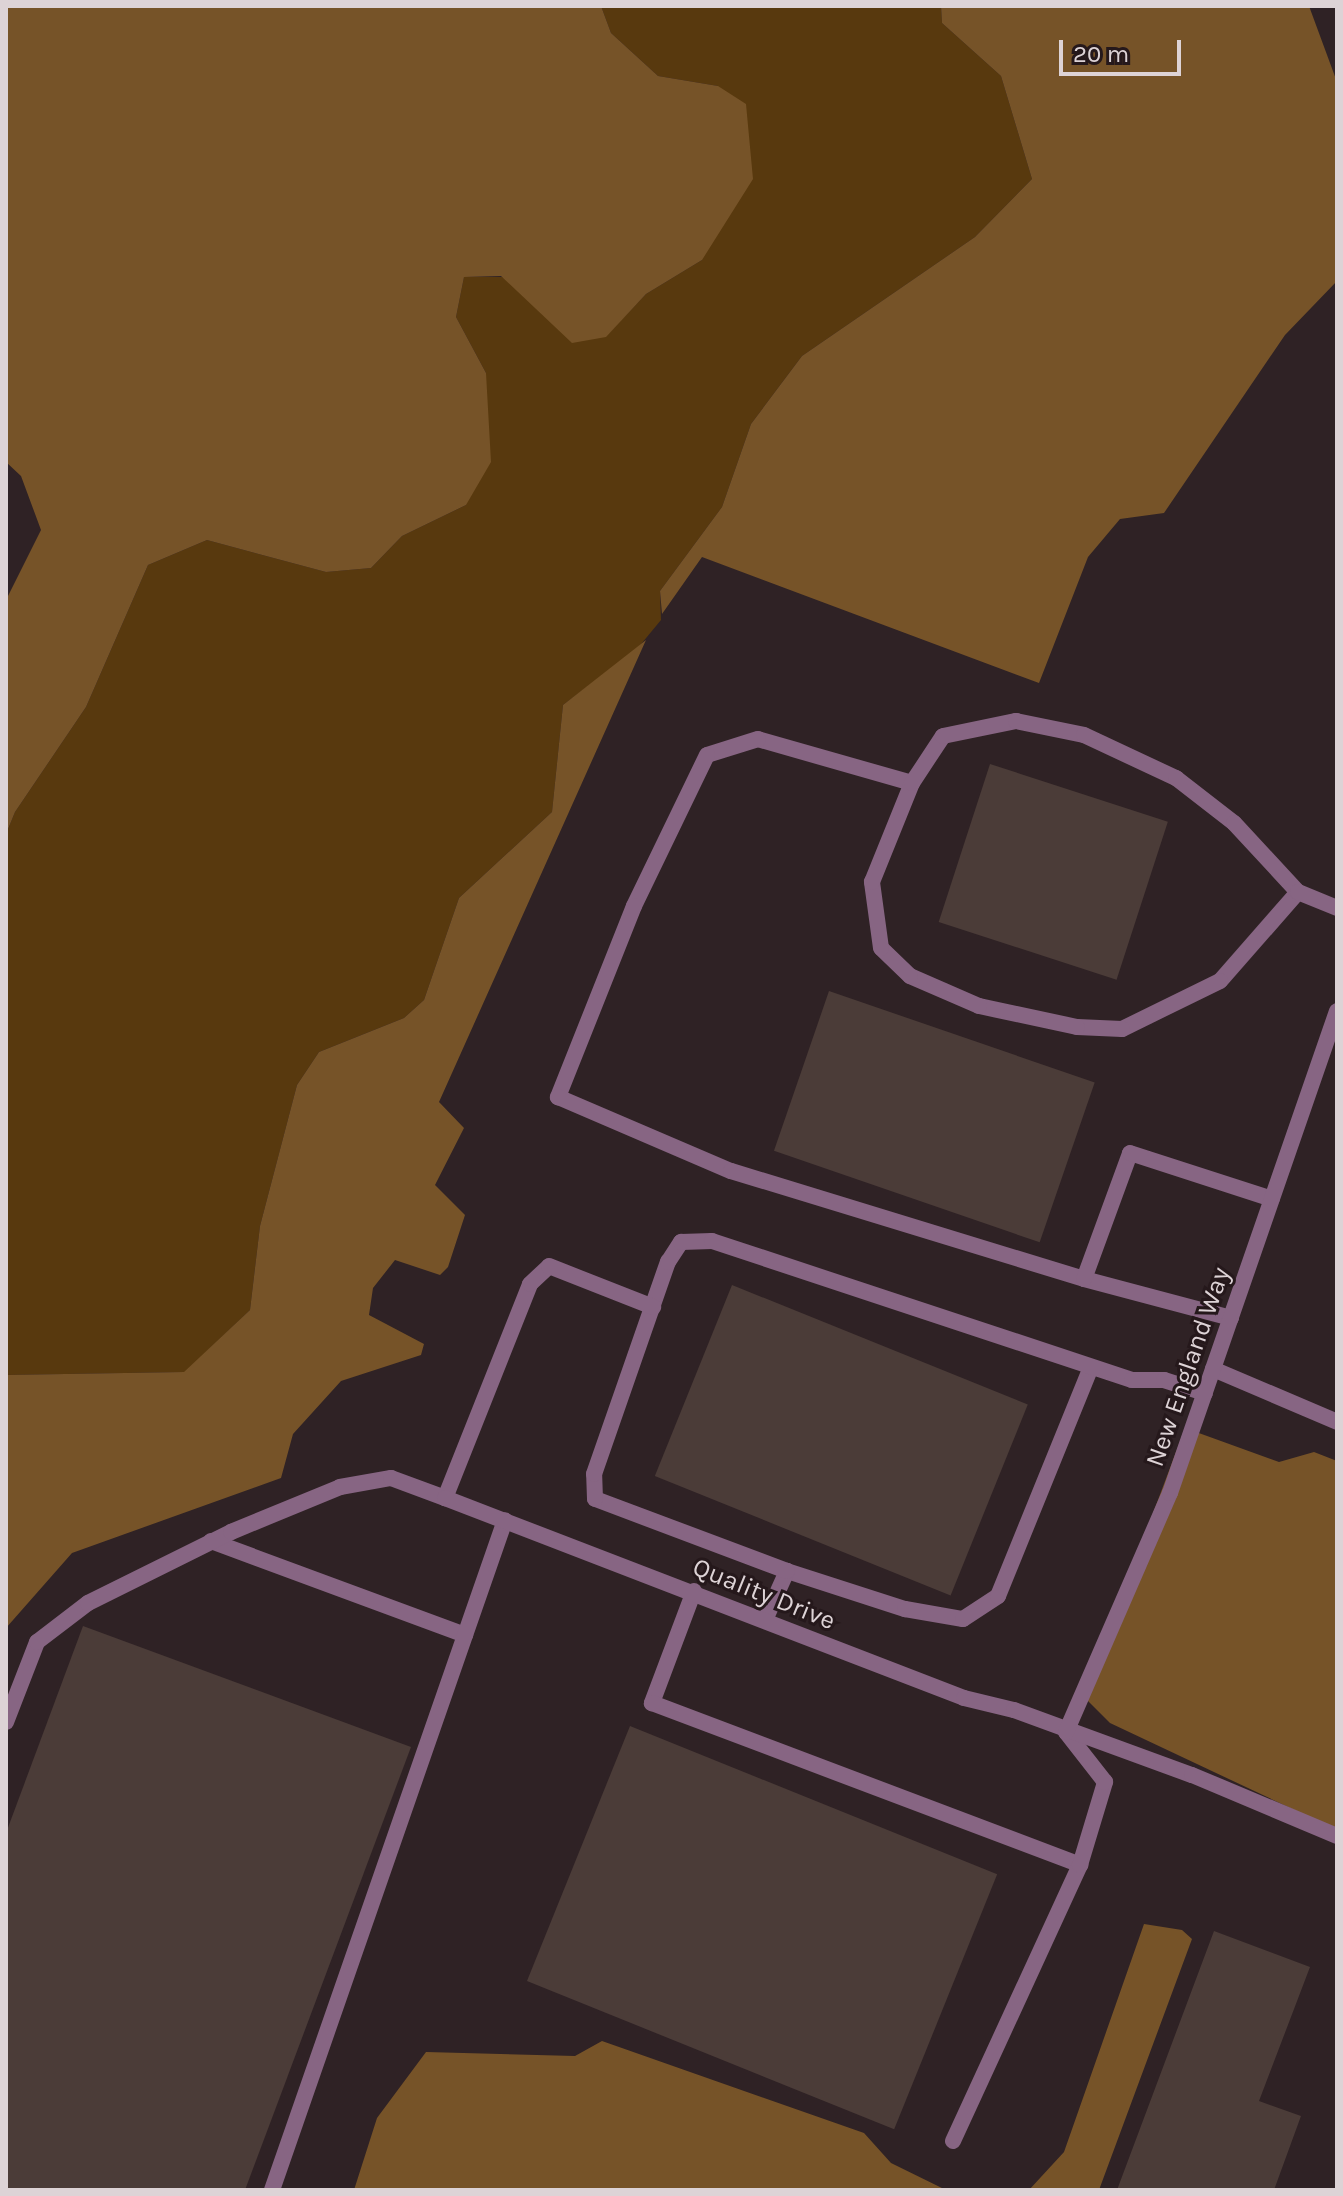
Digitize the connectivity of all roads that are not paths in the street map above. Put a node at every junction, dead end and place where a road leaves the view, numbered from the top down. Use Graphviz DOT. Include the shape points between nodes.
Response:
graph roads {
  1 [pos="912,783"];
  2 [pos="1298,892"];
  3 [pos="1337,908"];
  4 [pos="1337,1011"];
  5 [pos="1272,1199"];
  6 [pos="1084,1279"];
  7 [pos="653,1307"];
  8 [pos="1231,1318"];
  9 [pos="1091,1367"];
  10 [pos="1213,1369"];
  11 [pos="1205,1393"];
  12 [pos="1337,1422"];
  13 [pos="445,1498"];
  14 [pos="505,1520"];
  15 [pos="211,1541"];
  16 [pos="787,1571"];
  17 [pos="694,1591"];
  18 [pos="765,1620"];
  19 [pos="465,1635"];
  20 [pos="6,1722"];
  21 [pos="1066,1732"];
  22 [pos="1337,1836"];
  23 [pos="1080,1865"];
  24 [pos="953,2141"];
  25 [pos="272,2190"];
  1 -- 2 [label="street" via="943,736 1016,721 1084,735 1176,778 1234,823"];
  1 -- 2 [label="street" via="872,882 881,948 910,976 979,1006 1077,1027 1122,1029 1220,981"];
  1 -- 6 [label="street" via="758,739 707,755 634,906 558,1097 731,1171"];
  2 -- 3 [label="street"];
  4 -- 5 [label="street, New England Way"];
  5 -- 6 [label="street" via="1130,1153"];
  5 -- 8 [label="street, New England Way"];
  6 -- 8 [label="street"];
  7 -- 9 [label="street" via="681,1242 712,1241"];
  7 -- 13 [label="street" via="549,1266 530,1284"];
  7 -- 16 [label="street" via="594,1474 595,1499"];
  8 -- 10 [label="street, New England Way"];
  9 -- 11 [label="street"];
  9 -- 16 [label="street" via="998,1596 963,1619 905,1609"];
  10 -- 11 [label="street, New England Way"];
  10 -- 12 [label="street"];
  11 -- 21 [label="street, New England Way" via="1170,1493"];
  13 -- 14 [label="street, Quality Drive"];
  13 -- 15 [label="street, Quality Drive" via="391,1478 340,1487"];
  14 -- 17 [label="street, Quality Drive"];
  14 -- 19 [label="street"];
  15 -- 19 [label="street"];
  15 -- 20 [label="street, Quality Drive" via="88,1603 37,1642"];
  16 -- 18 [label="street"];
  17 -- 18 [label="street, Quality Drive"];
  17 -- 23 [label="street" via="652,1703"];
  18 -- 21 [label="street, Quality Drive"];
  19 -- 25 [label="street"];
  21 -- 22 [label="street, Quality Drive" via="1192,1775"];
  21 -- 23 [label="street" via="1105,1782"];
  23 -- 24 [label="street"];
}
